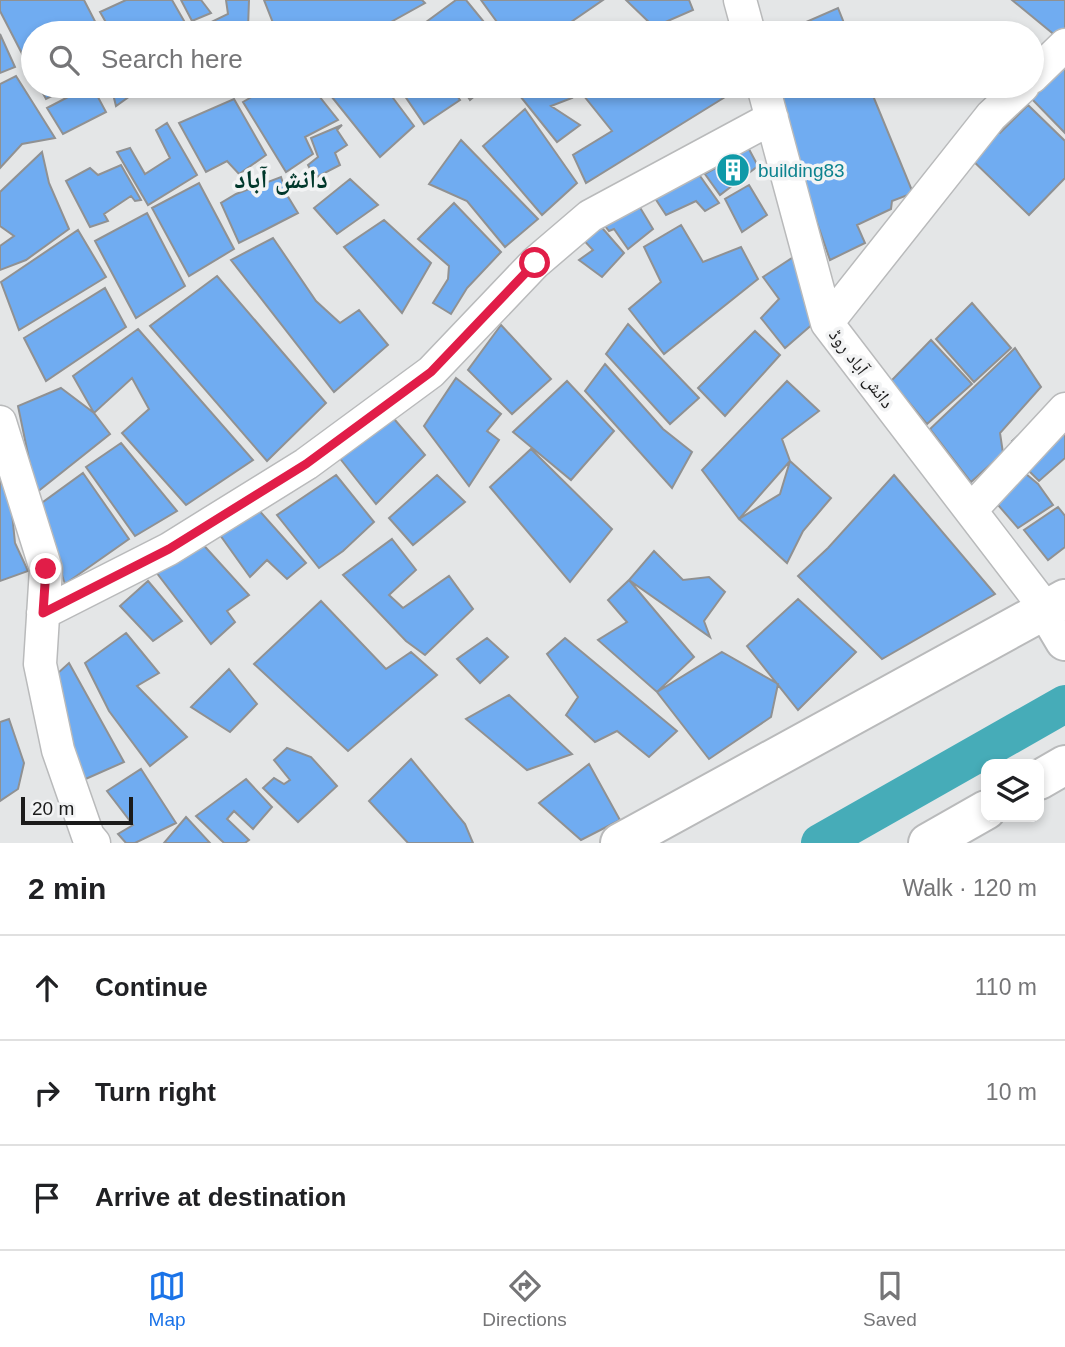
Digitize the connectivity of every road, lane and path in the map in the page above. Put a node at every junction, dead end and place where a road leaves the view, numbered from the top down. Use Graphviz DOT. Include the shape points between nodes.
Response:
graph roads {
  1 [pos="740,0"];
  2 [pos="746,21"];
  3 [pos="1065,46"];
  4 [pos="1044,66"];
  5 [pos="766,98"];
  6 [pos="1010,98"];
  7 [pos="772,118"];
  8 [pos="827,323"];
  9 [pos="1065,409"];
  10 [pos="0,422"];
  11 [pos="971,510"];
  12 [pos="1056,604"];
  13 [pos="43,613"];
  14 [pos="1065,641"];
  15 [pos="1065,765"];
  16 [pos="1044,777"];
  17 [pos="981,813"];
  18 [pos="94,843"];
  19 [pos="620,843"];
  20 [pos="928,843"];
  1 -- 2 [label="street"];
  3 -- 4 [label="street"];
  5 -- 7 [label="street, دانش آباد روڈ"];
  6 -- 8 [label="street" via="991,116"];
  7 -- 8 [label="street, دانش آباد روڈ"];
  7 -- 13 [label="street" via="590,216 535,263 431,372 306,464 169,549"];
  8 -- 11 [label="street, دانش آباد روڈ"];
  9 -- 11 [label="street"];
  10 -- 13 [label="street" via="46,569"];
  11 -- 12 [label="street, دانش آباد روڈ"];
  12 -- 14 [label="main road"];
  12 -- 19 [label="main road"];
  13 -- 18 [label="street" via="40,664 58,750"];
  15 -- 16 [label="main road"];
  17 -- 20 [label="main road"];
}
